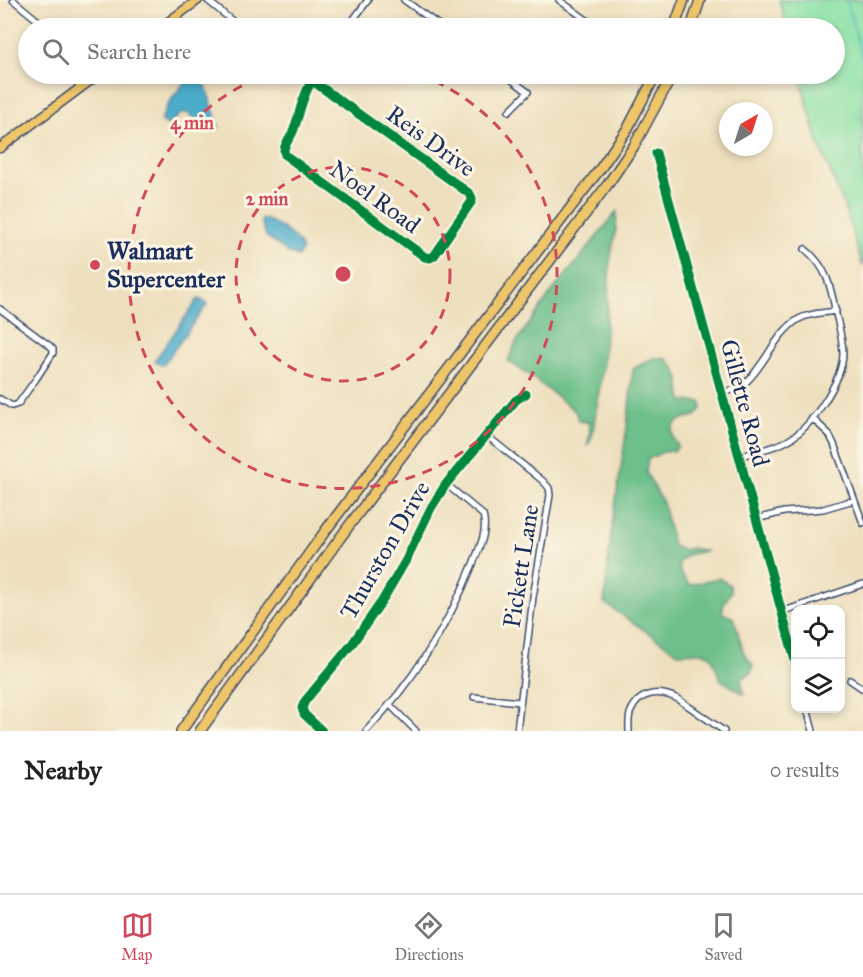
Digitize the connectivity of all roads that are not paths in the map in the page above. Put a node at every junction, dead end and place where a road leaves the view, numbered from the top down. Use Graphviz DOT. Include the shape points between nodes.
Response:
graph roads {
  1 [pos="13,0"];
  2 [pos="198,0"];
  3 [pos="207,0"];
  4 [pos="368,0"];
  5 [pos="404,0"];
  6 [pos="559,0"];
  7 [pos="684,0"];
  8 [pos="700,0"];
  9 [pos="35,18"];
  10 [pos="174,18"];
  11 [pos="229,18"];
  12 [pos="354,18"];
  13 [pos="429,18"];
  14 [pos="584,18"];
  15 [pos="678,18"];
  16 [pos="694,18"];
  17 [pos="83,84"];
  18 [pos="310,84"];
  19 [pos="316,84"];
  20 [pos="517,84"];
  21 [pos="651,84"];
  22 [pos="668,84"];
  23 [pos="509,111"];
  24 [pos="0,148"];
  25 [pos="656,153"];
  26 [pos="805,249"];
  27 [pos="438,251"];
  28 [pos="0,309"];
  29 [pos="836,312"];
  30 [pos="526,393"];
  31 [pos="722,393"];
  32 [pos="0,399"];
  33 [pos="812,418"];
  34 [pos="486,435"];
  35 [pos="739,457"];
  36 [pos="446,484"];
  37 [pos="854,500"];
  38 [pos="756,519"];
  39 [pos="863,523"];
  40 [pos="863,584"];
  41 [pos="782,612"];
  42 [pos="794,659"];
  43 [pos="850,680"];
  44 [pos="863,689"];
  45 [pos="474,697"];
  46 [pos="520,702"];
  47 [pos="390,705"];
  48 [pos="808,713"];
  49 [pos="181,731"];
  50 [pos="200,731"];
  51 [pos="322,731"];
  52 [pos="366,731"];
  53 [pos="416,731"];
  54 [pos="517,731"];
  55 [pos="629,731"];
  56 [pos="724,731"];
  57 [pos="813,731"];
  1 -- 9 [label="street"];
  2 -- 10 [label="main road"];
  3 -- 11 [label="street"];
  4 -- 12 [label="street"];
  5 -- 13 [label="street"];
  6 -- 14 [label="street"];
  7 -- 15 [label="highway"];
  8 -- 16 [label="highway"];
  17 -- 24 [label="main road"];
  18 -- 27 [label="street, Noel Road" via="284,147 285,155 425,257 430,258"];
  19 -- 27 [label="street, Reis Drive" via="468,192 471,201"];
  20 -- 23 [label="street" via="528,92"];
  21 -- 49 [label="highway" via="600,169 326,530"];
  22 -- 50 [label="highway" via="608,184 348,527"];
  25 -- 31 [label="street, Gillette Road"];
  26 -- 29 [label="street" via="823,269"];
  28 -- 32 [label="street" via="53,349 18,404 13,406"];
  29 -- 31 [label="street" via="800,318 746,382"];
  29 -- 33 [label="street" via="842,362 831,392"];
  30 -- 34 [label="street, Thurston Drive" via="516,399"];
  31 -- 35 [label="street, Gillette Road"];
  33 -- 35 [label="street" via="785,442"];
  33 -- 37 [label="street" via="832,438"];
  34 -- 36 [label="street, Thurston Drive"];
  34 -- 46 [label="street, Pickett Lane" via="543,480 550,495"];
  35 -- 38 [label="street, Gillette Road"];
  36 -- 47 [label="street" via="483,515 485,532 444,625"];
  36 -- 51 [label="street, Thurston Drive" via="382,601 304,701 304,714"];
  37 -- 38 [label="street"];
  37 -- 39 [label="street"];
  38 -- 41 [label="street, Gillette Road"];
  40 -- 41 [label="street"];
  41 -- 42 [label="street, Gillette Road"];
  43 -- 44 [label="street"];
  45 -- 46 [label="street"];
  46 -- 54 [label="street, Pickett Lane"];
  47 -- 52 [label="street"];
  47 -- 53 [label="street"];
  48 -- 57 [label="street"];
  55 -- 56 [label="street" via="630,715 636,704 648,695 660,693 678,699"];
}
